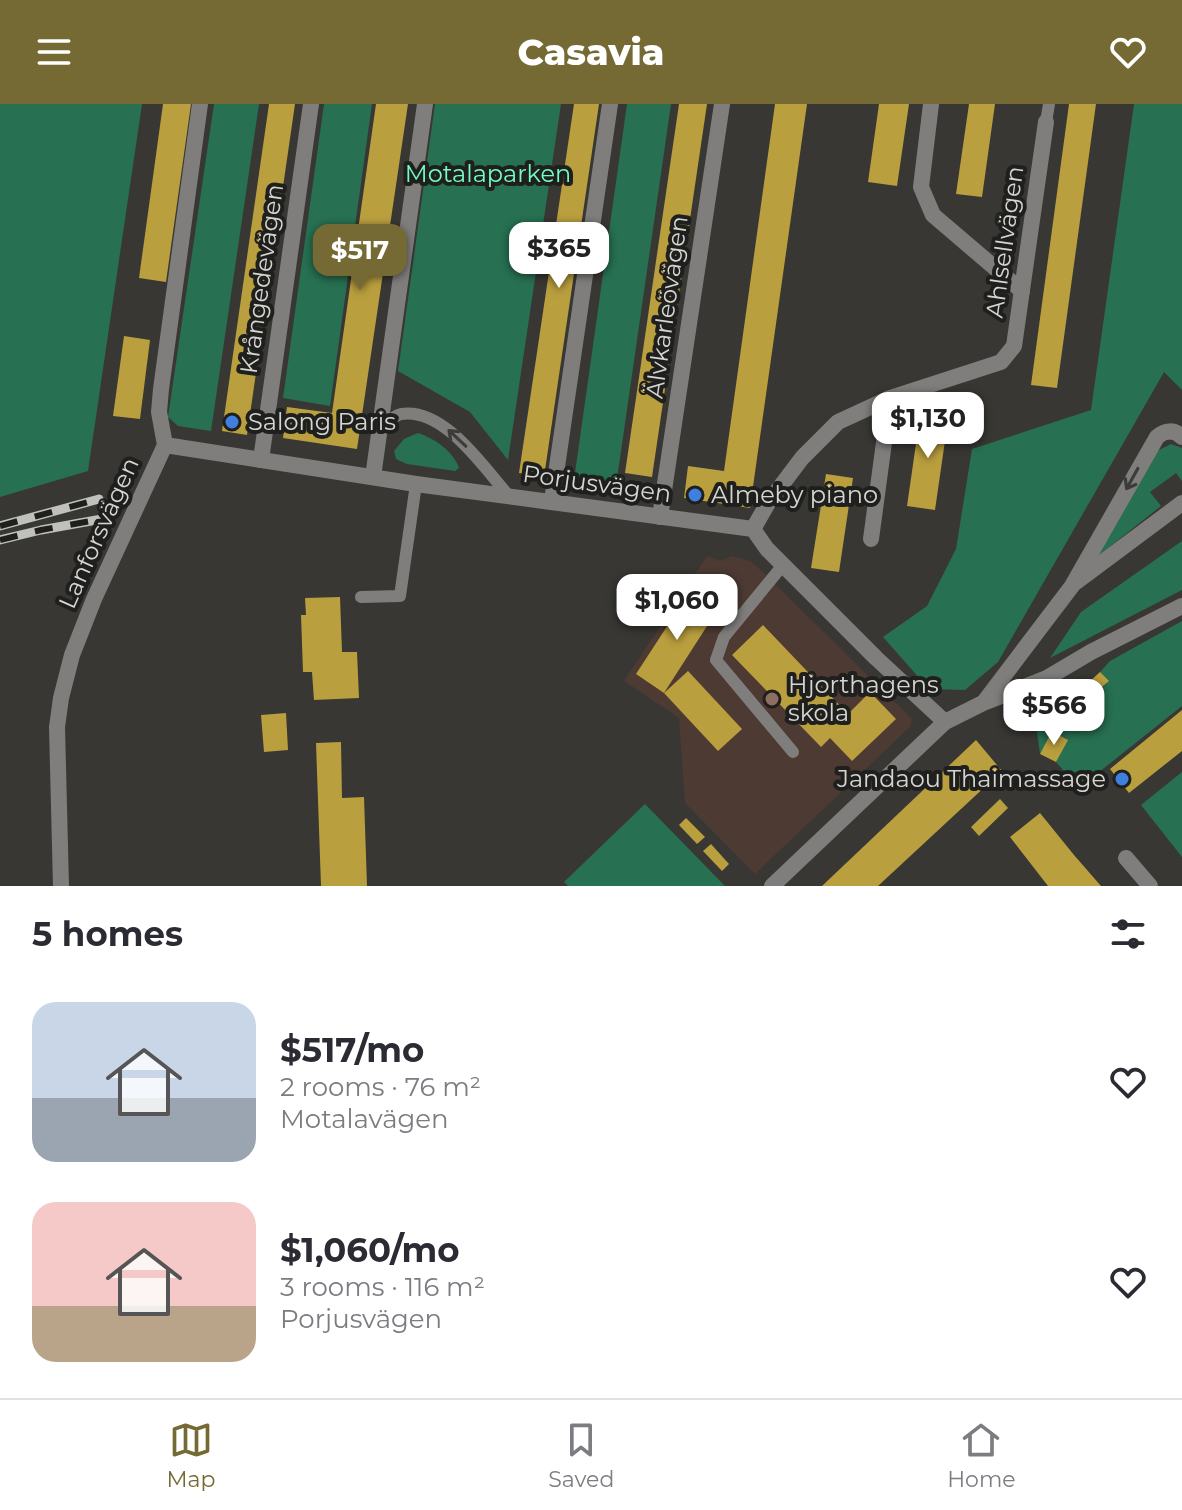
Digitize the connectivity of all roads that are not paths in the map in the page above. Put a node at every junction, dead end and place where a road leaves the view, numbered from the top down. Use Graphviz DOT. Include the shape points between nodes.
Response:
graph roads {
  1 [pos="200,104"];
  2 [pos="311,104"];
  3 [pos="425,104"];
  4 [pos="610,104"];
  5 [pos="722,104"];
  6 [pos="931,104"];
  7 [pos="1049,104"];
  8 [pos="1046,122"];
  9 [pos="1022,291"];
  10 [pos="890,398"];
  11 [pos="380,428"];
  12 [pos="1182,437"];
  13 [pos="165,445"];
  14 [pos="261,460"];
  15 [pos="373,477"];
  16 [pos="416,484"];
  17 [pos="509,496"];
  18 [pos="552,501"];
  19 [pos="1182,503"];
  20 [pos="660,517"];
  21 [pos="753,529"];
  22 [pos="871,539"];
  23 [pos="783,565"];
  24 [pos="1072,586"];
  25 [pos="361,597"];
  26 [pos="1182,606"];
  27 [pos="983,703"];
  28 [pos="945,722"];
  29 [pos="793,752"];
  30 [pos="1126,858"];
  31 [pos="61,886"];
  32 [pos="772,886"];
  33 [pos="1150,886"];
  1 -- 13 [label="street, Lanforsvägen" via="161,389"];
  2 -- 14 [label="street, Krångedevägen"];
  3 -- 11 [label="street"];
  4 -- 18 [label="street"];
  5 -- 20 [label="street, Älvkarleövägen"];
  6 -- 9 [label="street" via="921,187 933,215"];
  7 -- 8 [label="lane, Ahlsellvägen"];
  8 -- 9 [label="street, Ahlsellvägen"];
  9 -- 10 [label="street, Ahlsellvägen" via="1014,346 1001,362"];
  10 -- 21 [label="street, Ahlsellvägen" via="838,422 802,458"];
  10 -- 22 [label="street"];
  11 -- 15 [label="street"];
  17 -- 11 [label="lane, one-way" via="454,434 427,417 401,414"];
  12 -- 24 [label="street, one-way" via="1171,431 1157,437"];
  13 -- 14 [label="street, Porjusvägen"];
  13 -- 31 [label="street, Lanforsvägen" via="94,599 61,698"];
  14 -- 15 [label="street, Porjusvägen"];
  15 -- 16 [label="street, Porjusvägen"];
  16 -- 17 [label="street, Porjusvägen"];
  16 -- 25 [label="lane" via="400,596"];
  17 -- 18 [label="street, Porjusvägen"];
  18 -- 20 [label="street, Porjusvägen"];
  19 -- 24 [label="street"];
  20 -- 21 [label="street, Porjusvägen"];
  21 -- 23 [label="street"];
  23 -- 28 [label="street"];
  23 -- 29 [label="lane" via="724,637 716,660"];
  24 -- 27 [label="street"];
  26 -- 27 [label="street" via="1047,678"];
  27 -- 28 [label="street"];
  28 -- 32 [label="street"];
  30 -- 33 [label="street"];
}
